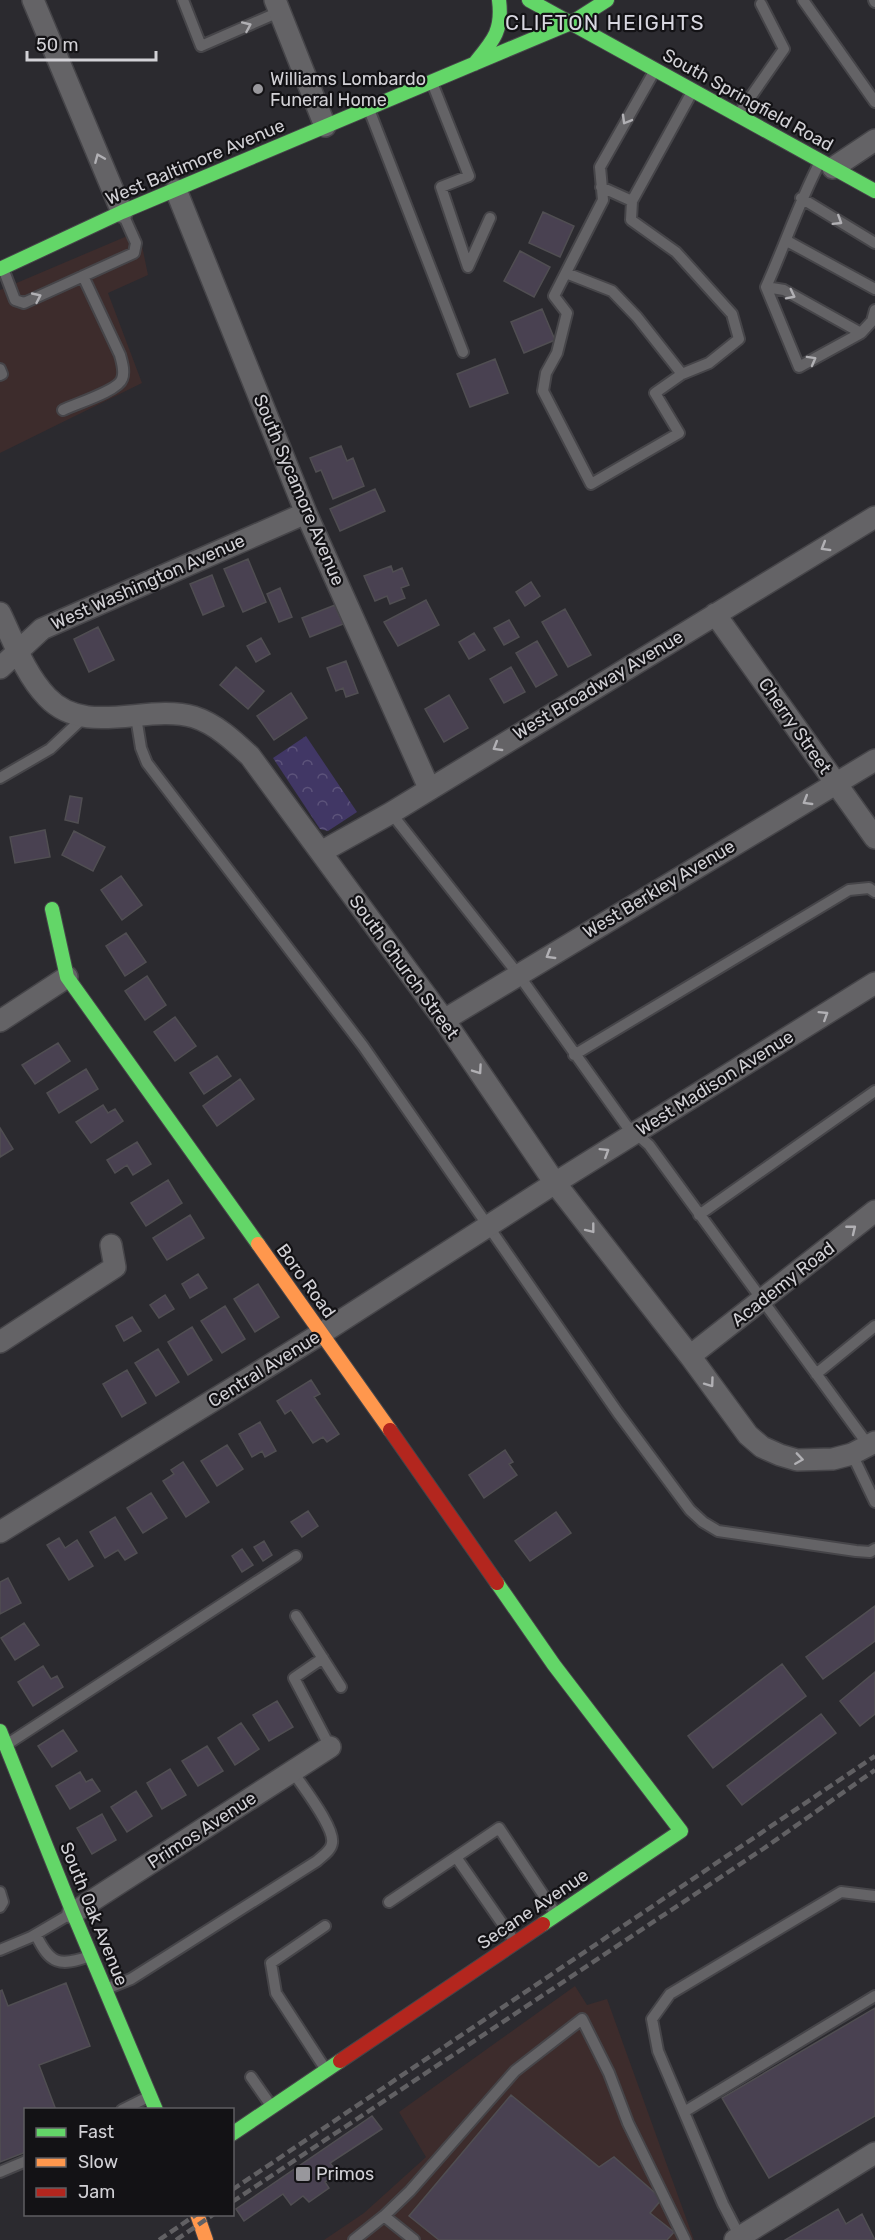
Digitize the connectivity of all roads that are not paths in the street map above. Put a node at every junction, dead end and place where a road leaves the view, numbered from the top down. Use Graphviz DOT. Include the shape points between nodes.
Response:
graph roads {
  1 [pos="33,0"];
  2 [pos="196,0"];
  3 [pos="499,0"];
  4 [pos="529,0"];
  5 [pos="607,0"];
  6 [pos="803,0"];
  7 [pos="184,2"];
  8 [pos="760,4"];
  9 [pos="277,6"];
  10 [pos="571,23"];
  11 [pos="473,65"];
  12 [pos="656,70"];
  13 [pos="432,82"];
  14 [pos="693,91"];
  15 [pos="875,102"];
  16 [pos="369,109"];
  17 [pos="738,116"];
  18 [pos="325,126"];
  19 [pos="875,141"];
  20 [pos="827,164"];
  21 [pos="601,187"];
  22 [pos="176,190"];
  23 [pos="875,192"];
  24 [pos="801,198"];
  25 [pos="632,201"];
  26 [pos="122,212"];
  27 [pos="490,218"];
  28 [pos="787,241"];
  29 [pos="875,243"];
  30 [pos="1,268"];
  31 [pos="566,273"];
  32 [pos="83,276"];
  33 [pos="766,287"];
  34 [pos="875,289"];
  35 [pos="875,310"];
  36 [pos="874,322"];
  37 [pos="861,333"];
  38 [pos="463,352"];
  39 [pos="0,369"];
  40 [pos="682,374"];
  41 [pos="0,375"];
  42 [pos="63,410"];
  43 [pos="306,513"];
  44 [pos="875,517"];
  45 [pos="0,613"];
  46 [pos="716,614"];
  47 [pos="18,652"];
  48 [pos="0,668"];
  49 [pos="85,717"];
  50 [pos="136,717"];
  51 [pos="875,760"];
  52 [pos="0,778"];
  53 [pos="836,783"];
  54 [pos="429,788"];
  55 [pos="391,813"];
  56 [pos="875,838"];
  57 [pos="321,852"];
  58 [pos="875,892"];
  59 [pos="52,909"];
  60 [pos="518,974"];
  61 [pos="67,977"];
  62 [pos="875,983"];
  63 [pos="444,1020"];
  64 [pos="0,1021"];
  65 [pos="574,1055"];
  66 [pos="875,1091"];
  67 [pos="635,1133"];
  68 [pos="555,1183"];
  69 [pos="875,1211"];
  70 [pos="699,1215"];
  71 [pos="488,1226"];
  72 [pos="111,1245"];
  73 [pos="763,1300"];
  74 [pos="875,1326"];
  75 [pos="322,1333"];
  76 [pos="0,1342"];
  77 [pos="690,1356"];
  78 [pos="816,1374"];
  79 [pos="866,1447"];
  80 [pos="875,1502"];
  81 [pos="0,1532"];
  82 [pos="875,1549"];
  83 [pos="296,1557"];
  84 [pos="296,1616"];
  85 [pos="323,1658"];
  86 [pos="554,1665"];
  87 [pos="341,1687"];
  88 [pos="0,1731"];
  89 [pos="6,1746"];
  90 [pos="330,1747"];
  91 [pos="293,1772"];
  92 [pos="456,1857"];
  93 [pos="0,1892"];
  94 [pos="875,1896"];
  95 [pos="389,1902"];
  96 [pos="0,1907"];
  97 [pos="73,1913"];
  98 [pos="557,1914"];
  99 [pos="325,1926"];
  100 [pos="36,1935"];
  101 [pos="515,1942"];
  102 [pos="0,1950"];
  103 [pos="91,1956"];
  104 [pos="105,1990"];
  105 [pos="875,1996"];
  106 [pos="326,2070"];
  107 [pos="251,2077"];
  108 [pos="153,2103"];
  109 [pos="272,2107"];
  110 [pos="127,2108"];
  111 [pos="684,2112"];
  112 [pos="234,2133"];
  113 [pos="875,2153"];
  114 [pos="24,2162"];
  115 [pos="0,2172"];
  116 [pos="198,2216"];
  117 [pos="384,2216"];
  118 [pos="737,2238"];
  119 [pos="206,2240"];
  120 [pos="354,2240"];
  121 [pos="414,2240"];
  122 [pos="686,2240"];
  26 -- 1 [label="street, one-way"];
  2 -- 7 [label="lane"];
  3 -- 11 [label="street" via="499,33"];
  4 -- 10 [label="street, South Springfield Road"];
  5 -- 10 [label="street, West Baltimore Avenue"];
  6 -- 15 [label="lane"];
  7 -- 9 [label="lane, one-way" via="201,46"];
  8 -- 17 [label="lane" via="784,49"];
  9 -- 18 [label="street"];
  10 -- 11 [label="street, West Baltimore Avenue"];
  10 -- 12 [label="street, South Springfield Road"];
  11 -- 13 [label="street, West Baltimore Avenue"];
  12 -- 14 [label="street, South Springfield Road"];
  12 -- 21 [label="lane, one-way" via="600,167"];
  13 -- 16 [label="street, West Baltimore Avenue"];
  13 -- 27 [label="lane" via="469,176 441,187 468,267"];
  14 -- 17 [label="street, South Springfield Road"];
  14 -- 25 [label="lane"];
  16 -- 18 [label="street, West Baltimore Avenue"];
  16 -- 38 [label="lane"];
  17 -- 20 [label="street, South Springfield Road"];
  18 -- 22 [label="street, West Baltimore Avenue"];
  19 -- 20 [label="street"];
  20 -- 23 [label="street, South Springfield Road"];
  20 -- 24 [label="lane"];
  21 -- 25 [label="lane"];
  21 -- 31 [label="lane" via="603,200"];
  22 -- 26 [label="street, West Baltimore Avenue"];
  22 -- 43 [label="street, South Sycamore Avenue"];
  24 -- 28 [label="lane"];
  24 -- 29 [label="lane, one-way"];
  25 -- 40 [label="lane" via="631,220 676,252 732,314 739,339 709,363"];
  26 -- 30 [label="street, West Baltimore Avenue"];
  26 -- 32 [label="lane" via="136,243 134,253"];
  28 -- 33 [label="lane"];
  28 -- 34 [label="lane"];
  30 -- 32 [label="lane, one-way" via="15,300 24,303"];
  31 -- 40 [label="lane" via="612,291"];
  31 -- 40 [label="lane" via="554,296 567,313 543,391 591,484 679,434 655,393"];
  32 -- 42 [label="lane" via="120,355 122,379 116,387"];
  33 -- 37 [label="lane, one-way" via="784,290"];
  33 -- 37 [label="lane, one-way" via="799,367"];
  35 -- 36 [label="lane"];
  36 -- 37 [label="lane"];
  39 -- 41 [label="lane"];
  43 -- 47 [label="street, West Washington Avenue" via="42,629"];
  43 -- 54 [label="street, South Sycamore Avenue"];
  44 -- 46 [label="street, West Broadway Avenue, one-way"];
  45 -- 47 [label="street, South Church Street"];
  46 -- 53 [label="street, Cherry Street"];
  46 -- 54 [label="street, West Broadway Avenue, one-way"];
  47 -- 48 [label="street, West Washington Avenue"];
  47 -- 49 [label="street, South Church Street" via="30,677 48,698"];
  49 -- 50 [label="street, South Church Street"];
  49 -- 52 [label="lane" via="50,749"];
  50 -- 57 [label="street, South Church Street" via="175,713 214,726 250,756"];
  50 -- 71 [label="lane" via="147,763 363,1046"];
  51 -- 53 [label="street, West Berkley Avenue"];
  53 -- 56 [label="street, Cherry Street"];
  53 -- 60 [label="street, West Berkley Avenue, one-way"];
  54 -- 55 [label="street, West Broadway Avenue"];
  55 -- 57 [label="street, West Broadway Avenue"];
  55 -- 60 [label="lane"];
  57 -- 63 [label="street, South Church Street"];
  58 -- 65 [label="lane" via="869,888 849,890"];
  59 -- 61 [label="street, Boro Road"];
  60 -- 63 [label="street, West Berkley Avenue"];
  60 -- 65 [label="lane"];
  61 -- 64 [label="street"];
  61 -- 75 [label="street, Boro Road"];
  67 -- 62 [label="street, West Madison Avenue, one-way"];
  63 -- 68 [label="street, South Church Street, one-way"];
  65 -- 67 [label="lane"];
  66 -- 70 [label="lane"];
  68 -- 67 [label="street, West Madison Avenue, one-way"];
  67 -- 70 [label="lane" via="649,1145"];
  68 -- 71 [label="street, Central Avenue"];
  68 -- 77 [label="street, South Church Street, one-way"];
  73 -- 69 [label="street, Academy Road, one-way"];
  70 -- 73 [label="lane"];
  71 -- 75 [label="street, Central Avenue"];
  71 -- 82 [label="lane" via="618,1413 703,1522 718,1531 856,1551"];
  72 -- 76 [label="street" via="115,1268"];
  73 -- 77 [label="street, Academy Road"];
  73 -- 78 [label="lane"];
  74 -- 78 [label="lane"];
  75 -- 81 [label="street, Central Avenue"];
  75 -- 86 [label="street, Boro Road"];
  77 -- 79 [label="street, South Church Street, one-way" via="748,1435 762,1447 797,1460 833,1459"];
  78 -- 79 [label="lane"];
  79 -- 80 [label="lane"];
  83 -- 89 [label="lane"];
  84 -- 85 [label="lane"];
  85 -- 87 [label="lane"];
  85 -- 90 [label="lane" via="294,1678"];
  86 -- 98 [label="street, Secane Avenue" via="681,1831"];
  88 -- 89 [label="street, South Oak Avenue"];
  89 -- 97 [label="street, South Oak Avenue"];
  90 -- 91 [label="street, Primos Avenue"];
  91 -- 97 [label="street, Primos Avenue"];
  91 -- 104 [label="lane" via="328,1826 333,1841 329,1850 131,1979"];
  92 -- 95 [label="lane"];
  92 -- 98 [label="lane" via="499,1828"];
  92 -- 101 [label="lane"];
  93 -- 96 [label="lane"];
  94 -- 111 [label="lane" via="841,1892 670,1994 652,2019 658,2051"];
  97 -- 100 [label="lane"];
  97 -- 103 [label="street, South Oak Avenue"];
  98 -- 101 [label="street, Secane Avenue"];
  99 -- 106 [label="lane" via="271,1963 276,1993"];
  100 -- 102 [label="lane"];
  100 -- 103 [label="lane" via="45,1954 56,1960 72,1962"];
  101 -- 106 [label="street, Secane Avenue"];
  103 -- 104 [label="street, South Oak Avenue"];
  104 -- 108 [label="street, South Oak Avenue"];
  105 -- 111 [label="lane"];
  106 -- 109 [label="street, Secane Avenue"];
  107 -- 109 [label="lane"];
  108 -- 110 [label="lane"];
  109 -- 112 [label="street, Secane Avenue"];
  111 -- 118 [label="lane"];
  113 -- 118 [label="street"];
  114 -- 115 [label="lane"];
  116 -- 119 [label="street"];
  117 -- 120 [label="lane"];
  117 -- 121 [label="lane"];
  117 -- 122 [label="lane" via="515,2071 582,2019"];
}
